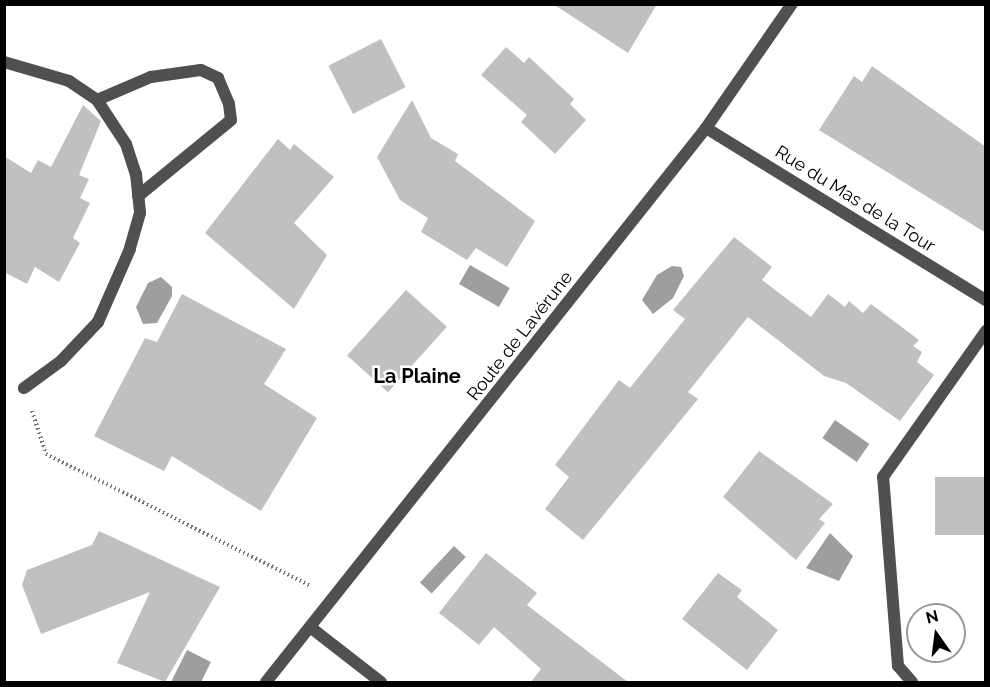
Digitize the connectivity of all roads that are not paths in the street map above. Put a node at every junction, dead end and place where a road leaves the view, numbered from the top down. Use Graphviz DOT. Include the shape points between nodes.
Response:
graph roads {
  1 [pos="792,4"];
  2 [pos="4,62"];
  3 [pos="97,100"];
  4 [pos="706,128"];
  5 [pos="138,196"];
  6 [pos="986,300"];
  7 [pos="986,331"];
  8 [pos="24,388"];
  9 [pos="310,627"];
  10 [pos="266,682"];
  11 [pos="381,682"];
  12 [pos="912,682"];
  1 -- 4 [label="street, Route de Lavérune"];
  2 -- 3 [label="street" via="69,81"];
  3 -- 5 [label="street" via="126,144"];
  3 -- 5 [label="street" via="151,77 201,70 218,78 231,120"];
  4 -- 6 [label="street, Rue du Mas de la Tour"];
  4 -- 9 [label="street, Route de Lavérune"];
  5 -- 8 [label="street" via="130,249 98,322 61,361"];
  7 -- 12 [label="street" via="882,477 898,666"];
  9 -- 10 [label="street, Route de Lavérune"];
  9 -- 11 [label="street"];
}
